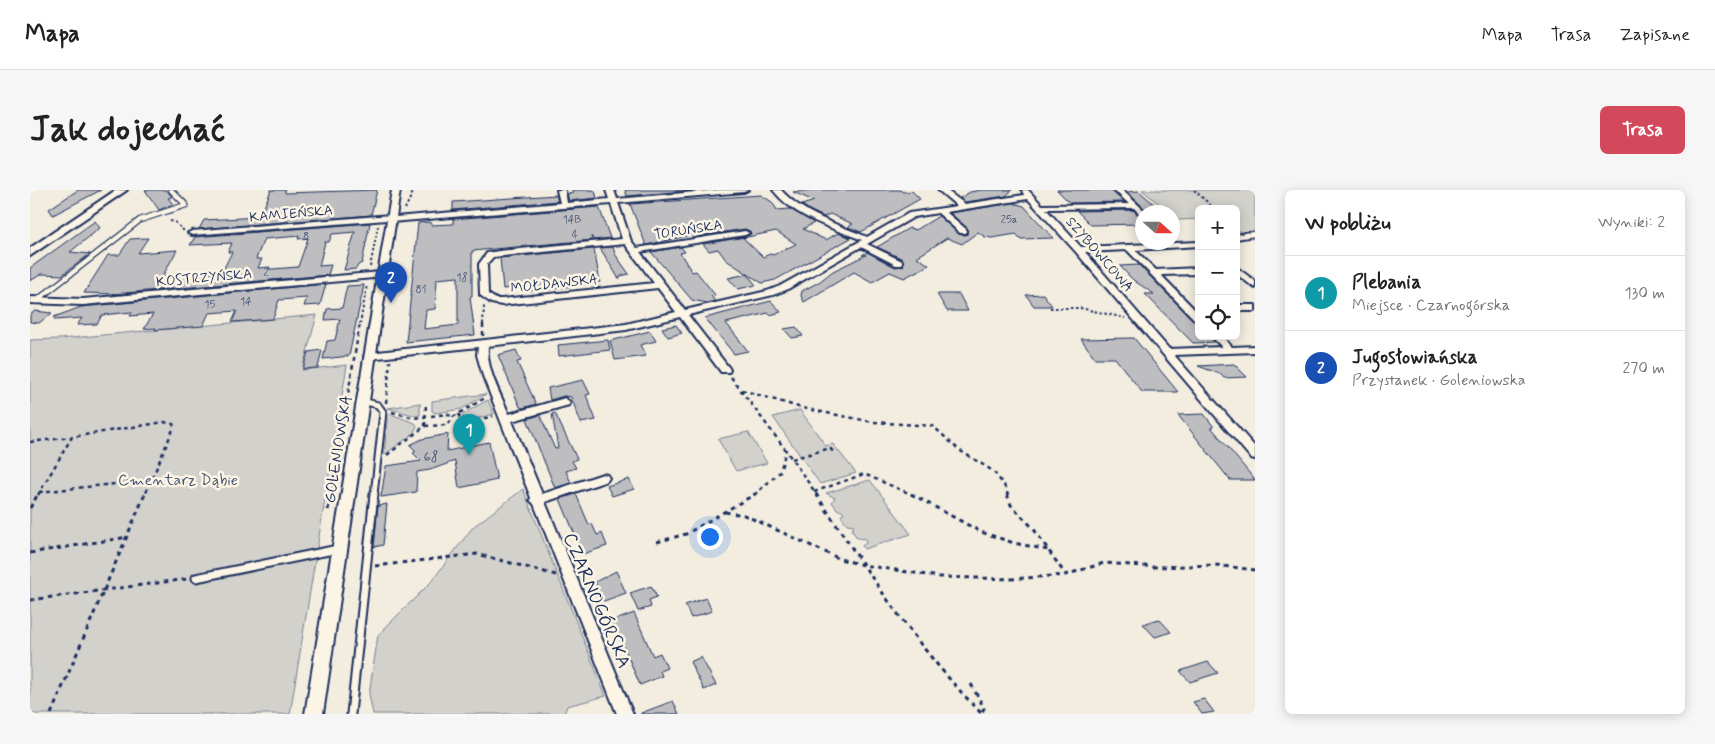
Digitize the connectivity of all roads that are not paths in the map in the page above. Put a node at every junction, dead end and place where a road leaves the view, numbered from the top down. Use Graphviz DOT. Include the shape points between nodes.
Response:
graph roads {
  1 [pos="123,190"];
  2 [pos="171,190"];
  3 [pos="396,190"];
  4 [pos="561,190"];
  5 [pos="610,190"];
  6 [pos="744,190"];
  7 [pos="777,190"];
  8 [pos="942,190"];
  9 [pos="1118,190"];
  10 [pos="1027,193"];
  11 [pos="614,201"];
  12 [pos="1135,205"];
  13 [pos="564,206"];
  14 [pos="962,206"];
  15 [pos="1135,206"];
  16 [pos="1040,207"];
  17 [pos="939,210"];
  18 [pos="391,219"];
  19 [pos="964,231"];
  20 [pos="192,233"];
  21 [pos="745,233"];
  22 [pos="1255,234"];
  23 [pos="1240,236"];
  24 [pos="627,240"];
  25 [pos="864,242"];
  26 [pos="1195,244"];
  27 [pos="1181,246"];
  28 [pos="1130,249"];
  29 [pos="1079,250"];
  30 [pos="634,251"];
  31 [pos="30,253"];
  32 [pos="899,263"];
  33 [pos="1195,272"];
  34 [pos="1240,273"];
  35 [pos="1154,274"];
  36 [pos="375,276"];
  37 [pos="659,285"];
  38 [pos="1255,285"];
  39 [pos="33,300"];
  40 [pos="1240,308"];
  41 [pos="1255,308"];
  42 [pos="1195,310"];
  43 [pos="681,313"];
  44 [pos="1220,340"];
  45 [pos="483,344"];
  46 [pos="1255,349"];
  47 [pos="1230,350"];
  48 [pos="1167,352"];
  49 [pos="369,356"];
  50 [pos="725,370"];
  51 [pos="362,401"];
  52 [pos="565,402"];
  53 [pos="500,417"];
  54 [pos="1255,455"];
  55 [pos="602,478"];
  56 [pos="536,500"];
  57 [pos="340,548"];
  58 [pos="196,578"];
  59 [pos="314,714"];
  60 [pos="351,714"];
  61 [pos="625,714"];
  1 -- 31 [label="street"];
  2 -- 39 [label="lane" via="186,204 140,220"];
  3 -- 18 [label="street, GOLENIOWSKA"];
  4 -- 13 [label="street"];
  5 -- 11 [label="street, TORUŃSKA"];
  6 -- 11 [label="street, KAMIEŃSKA"];
  7 -- 25 [label="street" via="803,211"];
  8 -- 14 [label="street"];
  9 -- 12 [label="street"];
  10 -- 14 [label="street"];
  10 -- 16 [label="street, SZYBOWCOWA"];
  11 -- 13 [label="street, KAMIEŃSKA"];
  11 -- 24 [label="street, TORUŃSKA"];
  13 -- 18 [label="street, KAMIEŃSKA"];
  14 -- 17 [label="street"];
  15 -- 16 [label="street, SZYBOWCOWA"];
  16 -- 29 [label="street, SZYBOWCOWA"];
  17 -- 19 [label="street"];
  17 -- 25 [label="street" via="912,215"];
  18 -- 20 [label="street, KAMIEŃSKA"];
  18 -- 36 [label="street, GOLENIOWSKA"];
  21 -- 30 [label="street, TORUŃSKA"];
  22 -- 23 [label="lane"];
  24 -- 30 [label="street, TORUŃSKA"];
  24 -- 37 [label="street, MOŁDAWSKA" via="490,256 483,264 484,294 502,302"];
  25 -- 32 [label="street"];
  25 -- 43 [label="street" via="783,288"];
  26 -- 27 [label="street"];
  27 -- 28 [label="street"];
  28 -- 29 [label="street"];
  28 -- 35 [label="street"];
  29 -- 48 [label="street, SZYBOWCOWA"];
  30 -- 37 [label="street, TORUŃSKA"];
  33 -- 35 [label="street"];
  34 -- 38 [label="street"];
  35 -- 42 [label="street"];
  36 -- 39 [label="street, KOSTRZYŃSKA" via="83,302"];
  36 -- 49 [label="street, GOLENIOWSKA"];
  37 -- 43 [label="street, TORUŃSKA"];
  40 -- 41 [label="street"];
  43 -- 45 [label="street" via="626,327"];
  43 -- 50 [label="street, TORUŃSKA"];
  44 -- 47 [label="street"];
  45 -- 49 [label="street"];
  45 -- 53 [label="street, CZARNOGÓRSKA" via="484,365"];
  46 -- 47 [label="street"];
  47 -- 48 [label="street"];
  48 -- 54 [label="street, SZYBOWCOWA"];
  49 -- 51 [label="street, GOLENIOWSKA"];
  51 -- 57 [label="street, GOLENIOWSKA"];
  51 -- 60 [label="lane" via="378,405 384,412"];
  52 -- 53 [label="street"];
  53 -- 56 [label="street, CZARNOGÓRSKA"];
  55 -- 56 [label="street"];
  56 -- 61 [label="street, CZARNOGÓRSKA"];
  57 -- 58 [label="lane"];
  57 -- 59 [label="street, GOLENIOWSKA"];
}
